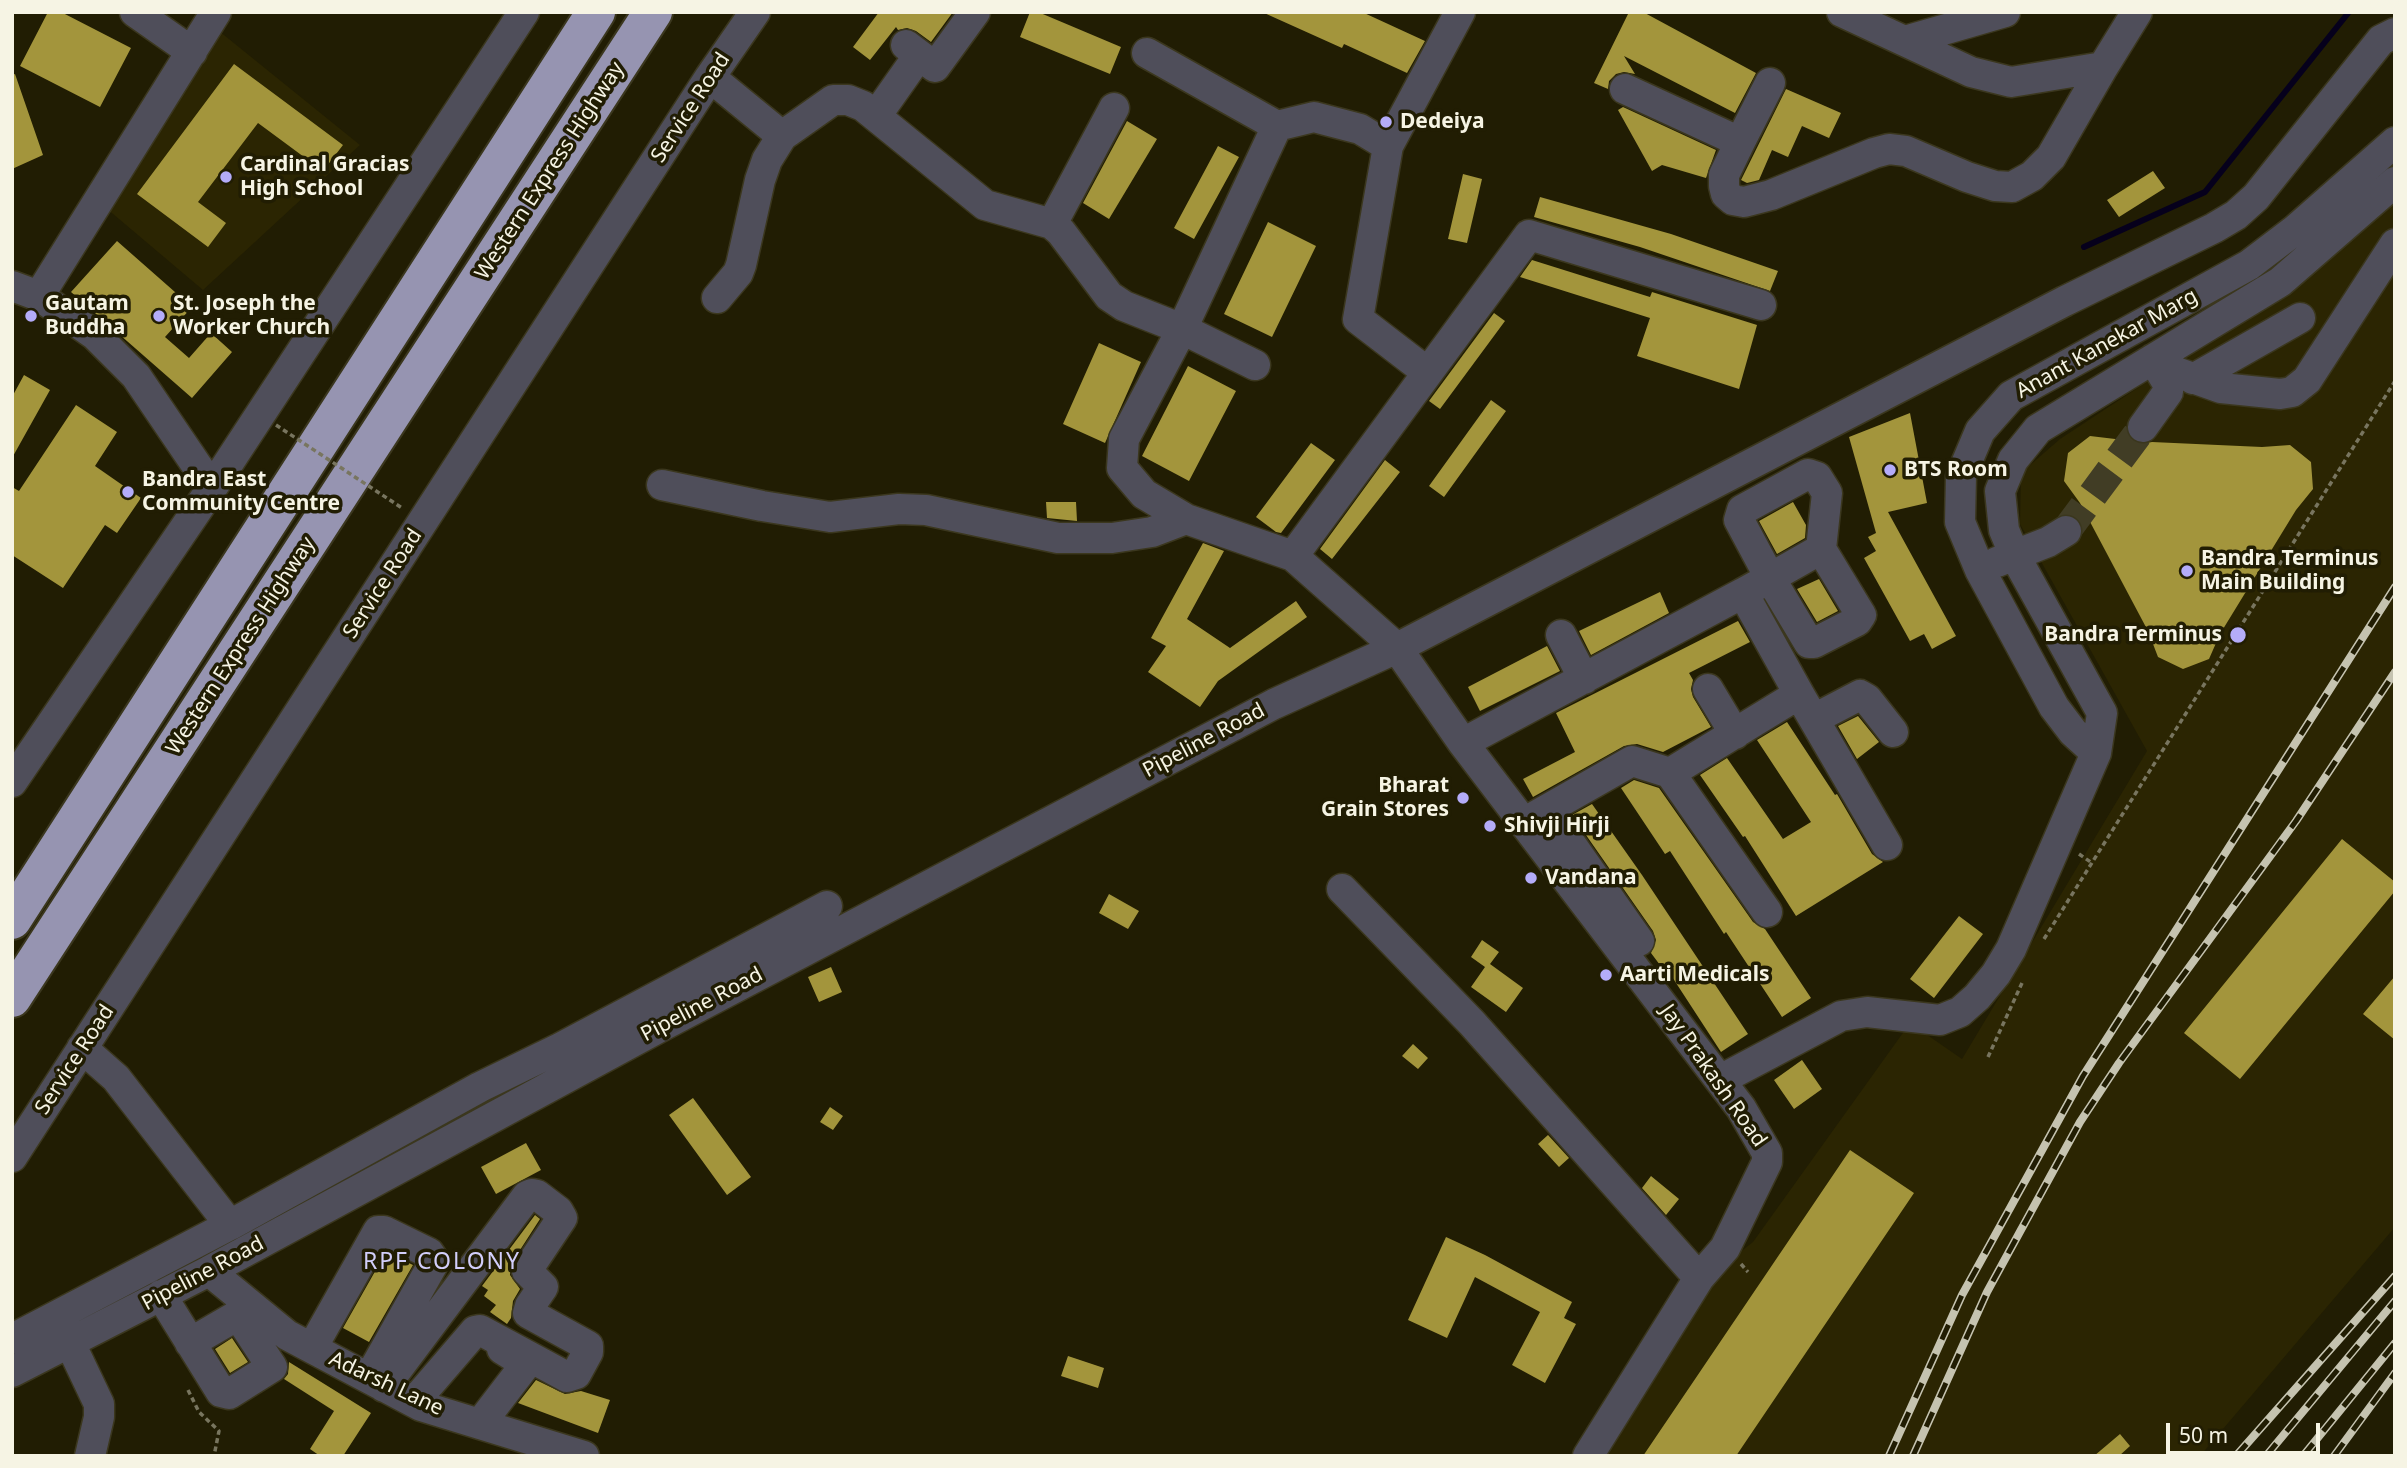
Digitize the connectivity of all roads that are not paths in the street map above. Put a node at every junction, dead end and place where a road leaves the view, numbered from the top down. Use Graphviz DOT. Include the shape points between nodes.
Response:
graph roads {
  1 [pos="135,12"];
  2 [pos="216,12"];
  3 [pos="524,12"];
  4 [pos="596,12"];
  5 [pos="653,12"];
  6 [pos="755,12"];
  7 [pos="975,12"];
  8 [pos="1460,12"];
  9 [pos="1842,12"];
  10 [pos="2006,12"];
  11 [pos="2137,12"];
  12 [pos="168,22"];
  13 [pos="2395,33"];
  14 [pos="1905,41"];
  15 [pos="192,52"];
  16 [pos="1147,53"];
  17 [pos="2103,67"];
  18 [pos="710,77"];
  19 [pos="1770,82"];
  20 [pos="1625,89"];
  21 [pos="1114,108"];
  22 [pos="876,116"];
  23 [pos="1277,126"];
  24 [pos="782,136"];
  25 [pos="1740,142"];
  26 [pos="2395,142"];
  27 [pos="1388,146"];
  28 [pos="2395,182"];
  29 [pos="1052,224"];
  30 [pos="2395,244"];
  31 [pos="26,291"];
  32 [pos="718,298"];
  33 [pos="1761,305"];
  34 [pos="2300,318"];
  35 [pos="1182,328"];
  36 [pos="2156,362"];
  37 [pos="1255,365"];
  38 [pos="1427,372"];
  39 [pos="2193,379"];
  40 [pos="2143,427"];
  41 [pos="662,485"];
  42 [pos="212,488"];
  43 [pos="1186,519"];
  44 [pos="2066,531"];
  45 [pos="1821,549"];
  46 [pos="2014,554"];
  47 [pos="1293,556"];
  48 [pos="1980,569"];
  49 [pos="1770,578"];
  50 [pos="1743,593"];
  51 [pos="1561,635"];
  52 [pos="1397,648"];
  53 [pos="1584,679"];
  54 [pos="1707,689"];
  55 [pos="1799,694"];
  56 [pos="1814,719"];
  57 [pos="1893,732"];
  58 [pos="1735,734"];
  59 [pos="1463,743"];
  60 [pos="2096,753"];
  61 [pos="1670,774"];
  62 [pos="12,782"];
  63 [pos="1536,816"];
  64 [pos="1887,845"];
  65 [pos="1342,889"];
  66 [pos="827,906"];
  67 [pos="1768,912"];
  68 [pos="12,920"];
  69 [pos="12,998"];
  70 [pos="82,1048"];
  71 [pos="1718,1067"];
  72 [pos="12,1157"];
  73 [pos="230,1225"];
  74 [pos="209,1271"];
  75 [pos="1699,1278"];
  76 [pos="162,1296"];
  77 [pos="12,1339"];
  78 [pos="70,1343"];
  79 [pos="190,1343"];
  80 [pos="288,1346"];
  81 [pos="12,1372"];
  82 [pos="377,1382"];
  83 [pos="420,1405"];
  84 [pos="480,1424"];
  85 [pos="90,1456"];
  86 [pos="584,1456"];
  87 [pos="1588,1456"];
  1 -- 12 [label="street"];
  2 -- 15 [label="street"];
  3 -- 42 [label="street"];
  4 -- 68 [label="highway, Western Express Highway"];
  5 -- 69 [label="highway, Western Express Highway"];
  6 -- 18 [label="street, Service Road"];
  7 -- 22 [label="street" via="937,65 913,50"];
  8 -- 27 [label="street"];
  9 -- 14 [label="street"];
  10 -- 14 [label="street"];
  11 -- 17 [label="street"];
  12 -- 15 [label="street"];
  13 -- 52 [label="street, Pipeline Road" via="2381,40 2256,197 2236,215"];
  14 -- 17 [label="street" via="1972,72 2011,82"];
  15 -- 31 [label="street"];
  16 -- 23 [label="street"];
  17 -- 25 [label="street" via="2051,157 2012,187 1995,186 1906,151 1889,149 1744,202 1733,200 1724,186 1724,175"];
  18 -- 24 [label="street"];
  18 -- 70 [label="street, Service Road"];
  19 -- 25 [label="street"];
  20 -- 25 [label="street"];
  21 -- 29 [label="street"];
  22 -- 24 [label="street" via="848,100 832,100"];
  22 -- 29 [label="street" via="985,205"];
  23 -- 27 [label="street" via="1314,117 1360,129"];
  23 -- 35 [label="street"];
  24 -- 32 [label="street" via="760,180 738,273"];
  26 -- 48 [label="street, Anant Kanekar Marg" via="2249,265 2011,396 1980,431 1961,476 1960,522"];
  27 -- 38 [label="street" via="1358,320"];
  28 -- 36 [label="street, Anant Kanekar Marg" via="2280,282"];
  29 -- 35 [label="street" via="1108,296"];
  30 -- 39 [label="street" via="2307,380 2292,392 2221,388"];
  31 -- 42 [label="street" via="94,335 136,376"];
  33 -- 38 [label="street" via="1529,235"];
  34 -- 39 [label="street"];
  35 -- 37 [label="street"];
  35 -- 43 [label="street" via="1124,439 1122,468 1144,494"];
  36 -- 39 [label="street"];
  36 -- 40 [label="street" via="2168,392"];
  36 -- 46 [label="street, Anant Kanekar Marg" via="2038,429 2013,460 2000,492 2004,530"];
  38 -- 47 [label="street"];
  41 -- 43 [label="street" via="830,517 926,510 1058,538 1112,538 1152,532"];
  42 -- 62 [label="street"];
  43 -- 47 [label="street"];
  44 -- 46 [label="street"];
  45 -- 49 [label="street"];
  45 -- 49 [label="street" via="1861,615 1857,621 1809,643"];
  45 -- 49 [label="street" via="1827,493 1817,477 1808,474 1740,514"];
  46 -- 48 [label="street"];
  46 -- 60 [label="street, Anant Kanekar Marg" via="2102,713"];
  47 -- 52 [label="street, Jay Prakash Road"];
  48 -- 60 [label="street, Anant Kanekar Marg" via="2054,707"];
  49 -- 50 [label="street"];
  50 -- 53 [label="street"];
  50 -- 55 [label="street"];
  51 -- 53 [label="street"];
  52 -- 59 [label="street, Jay Prakash Road"];
  52 -- 74 [label="street, Pipeline Road" via="1274,704"];
  53 -- 59 [label="street"];
  54 -- 58 [label="street"];
  55 -- 56 [label="street"];
  55 -- 58 [label="street"];
  56 -- 57 [label="street" via="1860,695"];
  56 -- 64 [label="street"];
  58 -- 61 [label="street"];
  59 -- 63 [label="street, Jay Prakash Road"];
  60 -- 71 [label="street, Anant Kanekar Marg" via="2011,949 1978,997 1960,1012 1940,1020 1867,1013 1841,1016"];
  61 -- 63 [label="street" via="1632,761"];
  61 -- 67 [label="street"];
  63 -- 71 [label="street, Jay Prakash Road"];
  65 -- 75 [label="street" via="1472,1023"];
  66 -- 73 [label="street" via="480,1087"];
  70 -- 72 [label="street, Service Road"];
  70 -- 73 [label="street" via="116,1077"];
  71 -- 75 [label="street, Jay Prakash Road" via="1764,1144 1767,1162 1725,1248"];
  73 -- 77 [label="street"];
  74 -- 76 [label="street, Pipeline Road"];
  74 -- 80 [label="street, Adarsh Lane"];
  75 -- 87 [label="street, Jay Prakash Road"];
  76 -- 78 [label="street, Pipeline Road"];
  76 -- 79 [label="street"];
  78 -- 81 [label="street, Pipeline Road"];
  78 -- 85 [label="street" via="99,1404"];
  79 -- 80 [label="street" via="238,1315"];
  79 -- 80 [label="street" via="223,1394 270,1369"];
  80 -- 82 [label="street, Adarsh Lane"];
  80 -- 82 [label="street" via="378,1231 384,1231 433,1259"];
  82 -- 83 [label="street, Adarsh Lane"];
  82 -- 83 [label="street" via="527,1196 537,1195 562,1218 527,1271 543,1287 528,1313 586,1343 589,1349 583,1363 576,1374 567,1377 475,1331"];
  83 -- 84 [label="street, Adarsh Lane"];
  83 -- 84 [label="street" via="483,1337 526,1364"];
  84 -- 86 [label="street, Adarsh Lane"];
}
